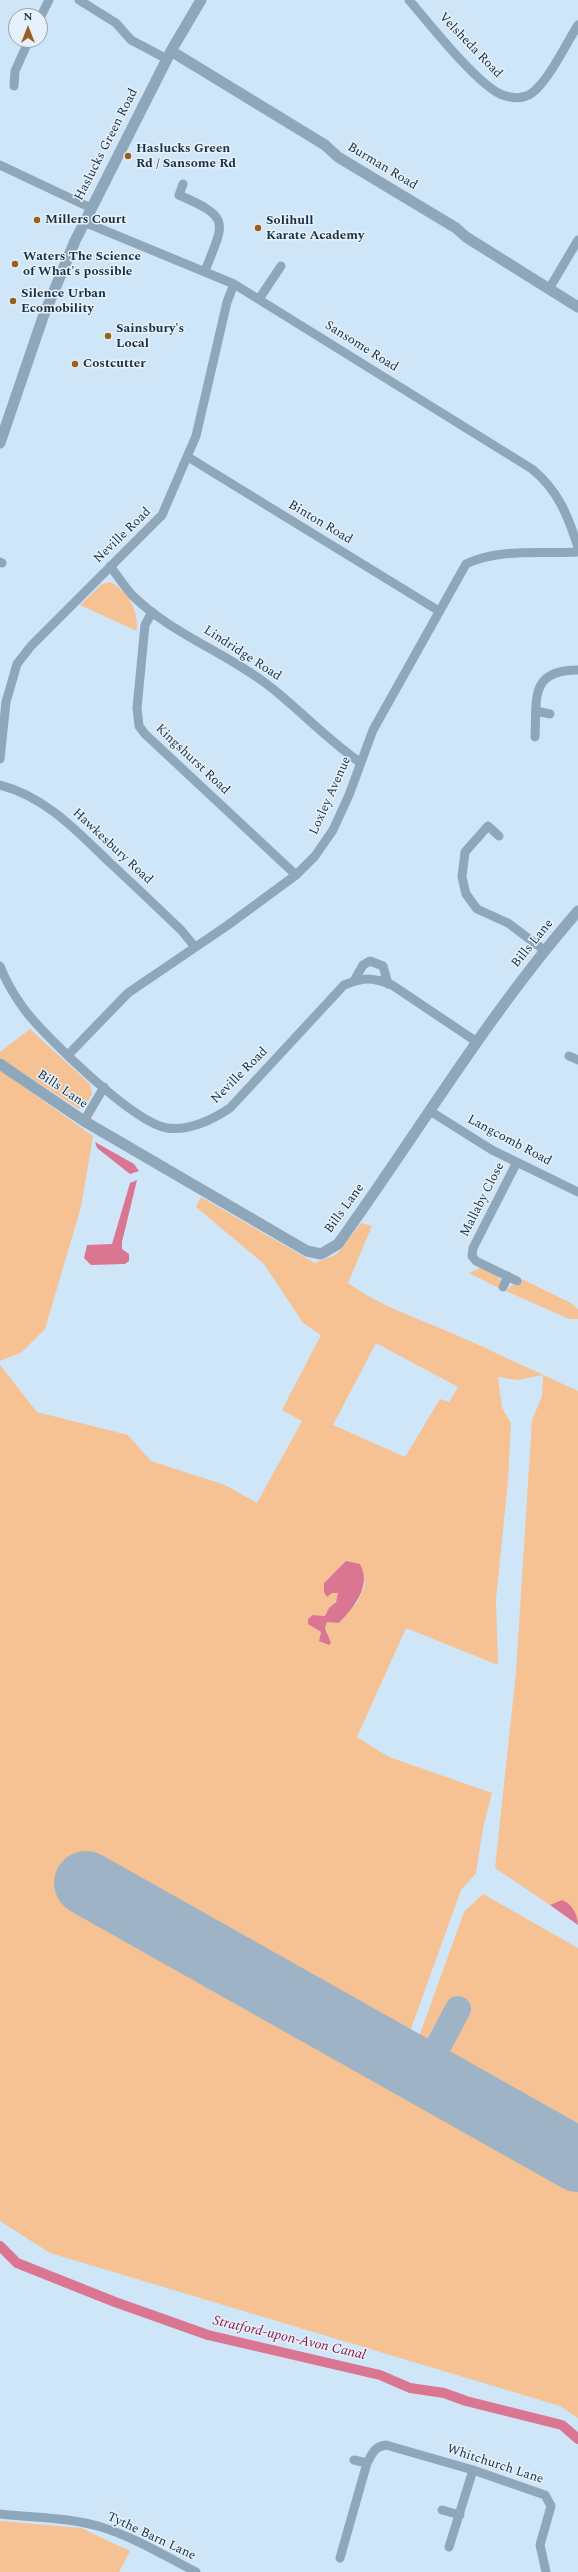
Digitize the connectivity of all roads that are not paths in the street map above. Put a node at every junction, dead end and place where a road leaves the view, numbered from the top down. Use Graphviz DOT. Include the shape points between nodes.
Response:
graph roads {
  1 [pos="79,0"];
  2 [pos="201,0"];
  3 [pos="408,0"];
  4 [pos="578,25"];
  5 [pos="25,48"];
  6 [pos="169,55"];
  7 [pos="14,86"];
  8 [pos="0,165"];
  9 [pos="183,184"];
  10 [pos="91,208"];
  11 [pos="84,222"];
  12 [pos="578,240"];
  13 [pos="281,266"];
  14 [pos="205,271"];
  15 [pos="234,284"];
  16 [pos="549,289"];
  17 [pos="260,300"];
  18 [pos="578,306"];
  19 [pos="0,443"];
  20 [pos="188,457"];
  21 [pos="578,547"];
  22 [pos="578,552"];
  23 [pos="110,566"];
  24 [pos="439,611"];
  25 [pos="152,612"];
  26 [pos="578,670"];
  27 [pos="536,712"];
  28 [pos="550,714"];
  29 [pos="535,737"];
  30 [pos="0,759"];
  31 [pos="361,763"];
  32 [pos="0,785"];
  33 [pos="499,836"];
  34 [pos="296,875"];
  35 [pos="578,911"];
  36 [pos="195,947"];
  37 [pos="544,950"];
  38 [pos="0,966"];
  39 [pos="354,981"];
  40 [pos="388,984"];
  41 [pos="477,1042"];
  42 [pos="68,1055"];
  43 [pos="0,1064"];
  44 [pos="104,1087"];
  45 [pos="430,1111"];
  46 [pos="84,1121"];
  47 [pos="517,1162"];
  48 [pos="578,1192"];
  49 [pos="508,1276"];
  50 [pos="517,1281"];
  51 [pos="503,1288"];
  52 [pos="354,2460"];
  53 [pos="367,2463"];
  54 [pos="474,2470"];
  55 [pos="442,2510"];
  56 [pos="0,2514"];
  57 [pos="460,2515"];
  58 [pos="449,2547"];
  59 [pos="340,2558"];
  60 [pos="196,2572"];
  61 [pos="546,2572"];
  1 -- 6 [label="street" via="116,23 131,40"];
  2 -- 6 [label="street, Haslucks Green Road"];
  3 -- 4 [label="street, Velsheda Road" via="478,77 499,93 513,98 524,97 540,85"];
  5 -- 7 [label="street" via="15,71"];
  6 -- 10 [label="street, Haslucks Green Road"];
  6 -- 16 [label="street, Burman Road" via="325,145 338,157 456,228 466,237"];
  8 -- 10 [label="street"];
  9 -- 14 [label="street" via="179,195 213,212 221,222 220,234"];
  10 -- 11 [label="street, Haslucks Green Road"];
  11 -- 14 [label="street, Sansome Road"];
  11 -- 19 [label="street, Haslucks Green Road" via="43,317"];
  12 -- 16 [label="street"];
  13 -- 17 [label="street"];
  14 -- 15 [label="street, Sansome Road"];
  15 -- 17 [label="street, Sansome Road"];
  15 -- 20 [label="street, Neville Road" via="227,302 196,436"];
  16 -- 18 [label="street, Burman Road"];
  17 -- 21 [label="street, Sansome Road" via="532,469 547,481 557,496 569,519"];
  20 -- 23 [label="street, Neville Road" via="162,515 152,528"];
  20 -- 24 [label="street, Binton Road"];
  22 -- 24 [label="street, Loxley Avenue" via="492,555 478,558 466,564"];
  23 -- 25 [label="street, Lindridge Road" via="132,594"];
  23 -- 30 [label="street, Neville Road" via="31,646 17,664 6,702"];
  24 -- 31 [label="street, Loxley Avenue" via="373,730"];
  25 -- 31 [label="street, Lindridge Road" via="274,689 312,724"];
  25 -- 34 [label="street, Kingshurst Road" via="145,625 137,708 139,726 144,734"];
  26 -- 27 [label="street" via="562,670 542,680"];
  27 -- 28 [label="street"];
  27 -- 29 [label="street"];
  31 -- 34 [label="street, Loxley Avenue" via="333,830 315,856"];
  32 -- 36 [label="street, Hawkesbury Road" via="16,789 42,803 73,826 181,930"];
  33 -- 37 [label="street" via="488,826 465,852 462,877 466,894 477,909 508,923"];
  34 -- 36 [label="street, Loxley Avenue"];
  35 -- 37 [label="street, Bills Lane"];
  36 -- 42 [label="street, Loxley Avenue" via="128,993"];
  37 -- 41 [label="street, Bills Lane"];
  38 -- 42 [label="street, Neville Road" via="9,987 25,1010"];
  39 -- 40 [label="street, Neville Road" via="377,978"];
  39 -- 40 [label="street, Neville Road" via="363,965 370,961 383,966"];
  39 -- 44 [label="street, Neville Road" via="344,985 230,1108 215,1118 198,1124 167,1128 144,1119"];
  40 -- 41 [label="street, Neville Road"];
  41 -- 45 [label="street, Bills Lane"];
  42 -- 44 [label="street, Neville Road"];
  43 -- 46 [label="street, Bills Lane"];
  44 -- 46 [label="street"];
  45 -- 46 [label="street, Bills Lane" via="338,1244 321,1254 307,1251"];
  45 -- 47 [label="street, Langcomb Road" via="492,1150"];
  47 -- 48 [label="street, Langcomb Road"];
  47 -- 49 [label="street, Mallaby Close" via="473,1248 472,1256 476,1261"];
  49 -- 50 [label="street, Mallaby Close"];
  49 -- 51 [label="street"];
  52 -- 53 [label="street"];
  53 -- 54 [label="street, Whitchurch Lane" via="374,2450 386,2445"];
  53 -- 59 [label="street, Whitchurch Lane"];
  54 -- 57 [label="street"];
  54 -- 61 [label="street, Whitchurch Lane" via="545,2495 549,2499 551,2506 540,2545"];
  55 -- 57 [label="street"];
  56 -- 60 [label="street, Tythe Barn Lane" via="101,2527"];
  57 -- 58 [label="street"];
}
